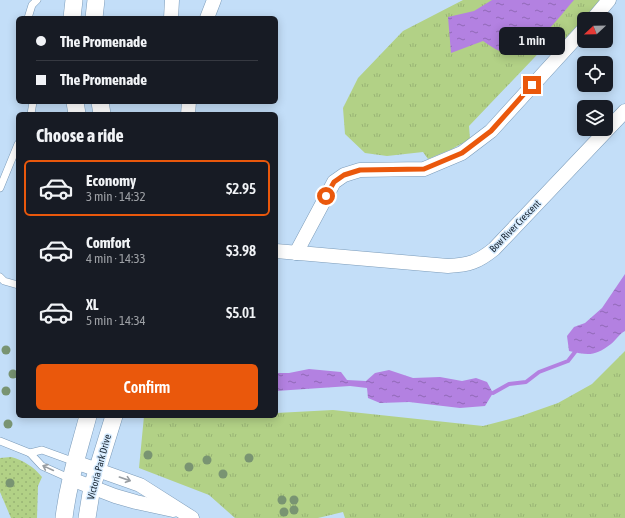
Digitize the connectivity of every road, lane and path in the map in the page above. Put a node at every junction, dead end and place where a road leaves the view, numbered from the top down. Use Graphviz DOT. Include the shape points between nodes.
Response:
graph roads {
  1 [pos="37,0"];
  2 [pos="74,0"];
  3 [pos="96,0"];
  4 [pos="172,0"];
  5 [pos="214,0"];
  6 [pos="609,0"];
  7 [pos="599,12"];
  8 [pos="29,16"];
  9 [pos="72,16"];
  10 [pos="94,16"];
  11 [pos="171,16"];
  12 [pos="208,16"];
  13 [pos="577,37"];
  14 [pos="625,111"];
  15 [pos="16,149"];
  16 [pos="0,188"];
  17 [pos="278,251"];
  18 [pos="296,253"];
  19 [pos="0,277"];
  20 [pos="16,284"];
  21 [pos="87,418"];
  22 [pos="113,418"];
  23 [pos="0,441"];
  24 [pos="30,453"];
  25 [pos="75,462"];
  26 [pos="97,469"];
  27 [pos="71,479"];
  28 [pos="92,487"];
  29 [pos="187,515"];
  30 [pos="64,518"];
  31 [pos="87,518"];
  1 -- 8 [label="lane" via="32,5"];
  2 -- 9 [label="street"];
  3 -- 10 [label="street"];
  4 -- 11 [label="street"];
  5 -- 12 [label="street"];
  6 -- 7 [label="street"];
  13 -- 18 [label="street" via="491,131 462,153 424,169 360,170 344,175 334,182"];
  14 -- 18 [label="street, Bow River Crescent" via="494,248 473,263 448,266"];
  15 -- 16 [label="lane"];
  17 -- 18 [label="street, Bow River Crescent"];
  19 -- 20 [label="lane"];
  21 -- 25 [label="street"];
  22 -- 26 [label="street, Victoria Park Drive"];
  23 -- 24 [label="lane"];
  24 -- 25 [label="lane" via="42,450"];
  27 -- 24 [label="lane, one-way" via="42,466"];
  25 -- 26 [label="street"];
  25 -- 27 [label="street"];
  26 -- 28 [label="street, Victoria Park Drive"];
  26 -- 29 [label="street, one-way" via="140,485"];
  27 -- 28 [label="street"];
  27 -- 30 [label="street"];
  28 -- 29 [label="street"];
  28 -- 31 [label="street, Victoria Park Drive"];
}
